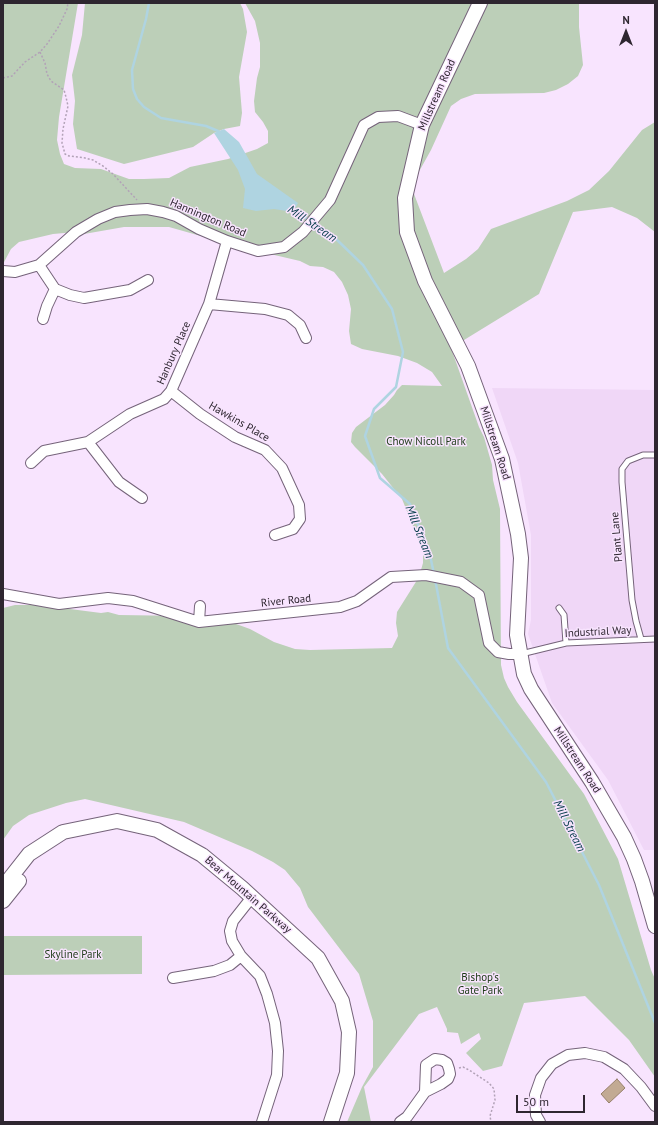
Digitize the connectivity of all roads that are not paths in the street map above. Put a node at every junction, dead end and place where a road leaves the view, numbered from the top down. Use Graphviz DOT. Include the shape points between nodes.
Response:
graph roads {
  1 [pos="480,3"];
  2 [pos="422,125"];
  3 [pos="226,242"];
  4 [pos="39,265"];
  5 [pos="3,271"];
  6 [pos="148,280"];
  7 [pos="55,289"];
  8 [pos="209,304"];
  9 [pos="43,320"];
  10 [pos="306,338"];
  11 [pos="171,391"];
  12 [pos="88,442"];
  13 [pos="655,455"];
  14 [pos="31,463"];
  15 [pos="142,498"];
  16 [pos="275,535"];
  17 [pos="3,594"];
  18 [pos="200,606"];
  19 [pos="559,608"];
  20 [pos="199,622"];
  21 [pos="641,639"];
  22 [pos="655,639"];
  23 [pos="566,643"];
  24 [pos="520,654"];
  25 [pos="3,887"];
  26 [pos="250,900"];
  27 [pos="3,901"];
  28 [pos="655,926"];
  29 [pos="240,956"];
  30 [pos="173,978"];
  31 [pos="425,1092"];
  32 [pos="655,1106"];
  33 [pos="262,1122"];
  34 [pos="322,1122"];
  35 [pos="331,1122"];
  36 [pos="400,1122"];
  37 [pos="540,1122"];
  1 -- 2 [label="street, Millstream Road"];
  2 -- 3 [label="street, Hannington Road" via="398,116 378,117 364,125 330,200 303,232 284,247 258,251"];
  2 -- 24 [label="street, Millstream Road" via="405,198 408,232 425,281 468,366 502,459 521,558 517,635"];
  3 -- 4 [label="street, Hannington Road" via="163,212 147,209 115,212 76,232"];
  3 -- 8 [label="street, Hanbury Place"];
  4 -- 5 [label="street, Hannington Road" via="15,272"];
  4 -- 7 [label="street"];
  6 -- 7 [label="street" via="130,290 84,298"];
  7 -- 9 [label="street"];
  8 -- 10 [label="street" via="265,308 288,315 300,325"];
  8 -- 11 [label="street, Hanbury Place"];
  11 -- 12 [label="street, Hanbury Place" via="164,399 130,414"];
  11 -- 16 [label="street, Hawkins Place" via="229,433 265,450 282,468 299,505 300,519 293,529"];
  12 -- 14 [label="street, Hanbury Place" via="44,452"];
  12 -- 15 [label="street" via="119,482"];
  13 -- 21 [label="lane, Plant Lane" via="643,455 628,461 622,469 632,600"];
  17 -- 20 [label="street, River Road" via="59,604 108,598 133,601"];
  18 -- 20 [label="street"];
  19 -- 23 [label="lane" via="564,615"];
  20 -- 24 [label="street, River Road" via="340,607 357,601 391,577 426,575 461,582 479,595 489,642 498,652"];
  21 -- 22 [label="lane, Industrial Way"];
  21 -- 23 [label="lane, Industrial Way"];
  23 -- 24 [label="lane, Industrial Way"];
  24 -- 28 [label="street, Millstream Road" via="524,674 531,689 592,782 624,837 634,859"];
  25 -- 26 [label="street, Bear Mountain Parkway" via="29,854 63,832 117,821 157,830 202,854"];
  26 -- 27 [label="street, Bear Mountain Parkway" via="197,862 154,839 117,829 68,840 35,861"];
  26 -- 29 [label="street" via="233,921 230,931"];
  26 -- 34 [label="street, Bear Mountain Parkway" via="314,964 335,1002 341,1033 340,1070"];
  26 -- 35 [label="street, Bear Mountain Parkway" via="318,958 342,1001 349,1032 347,1073"];
  29 -- 30 [label="street" via="214,971"];
  29 -- 33 [label="street" via="260,976 275,1023 277,1075"];
  31 -- 31 [label="street" via="448,1079 450,1074 447,1063 435,1059 426,1065"];
  31 -- 36 [label="street" via="407,1117"];
  32 -- 37 [label="street" via="624,1069 604,1058 585,1053 574,1054 552,1064 541,1078 535,1095 536,1115"];
}
